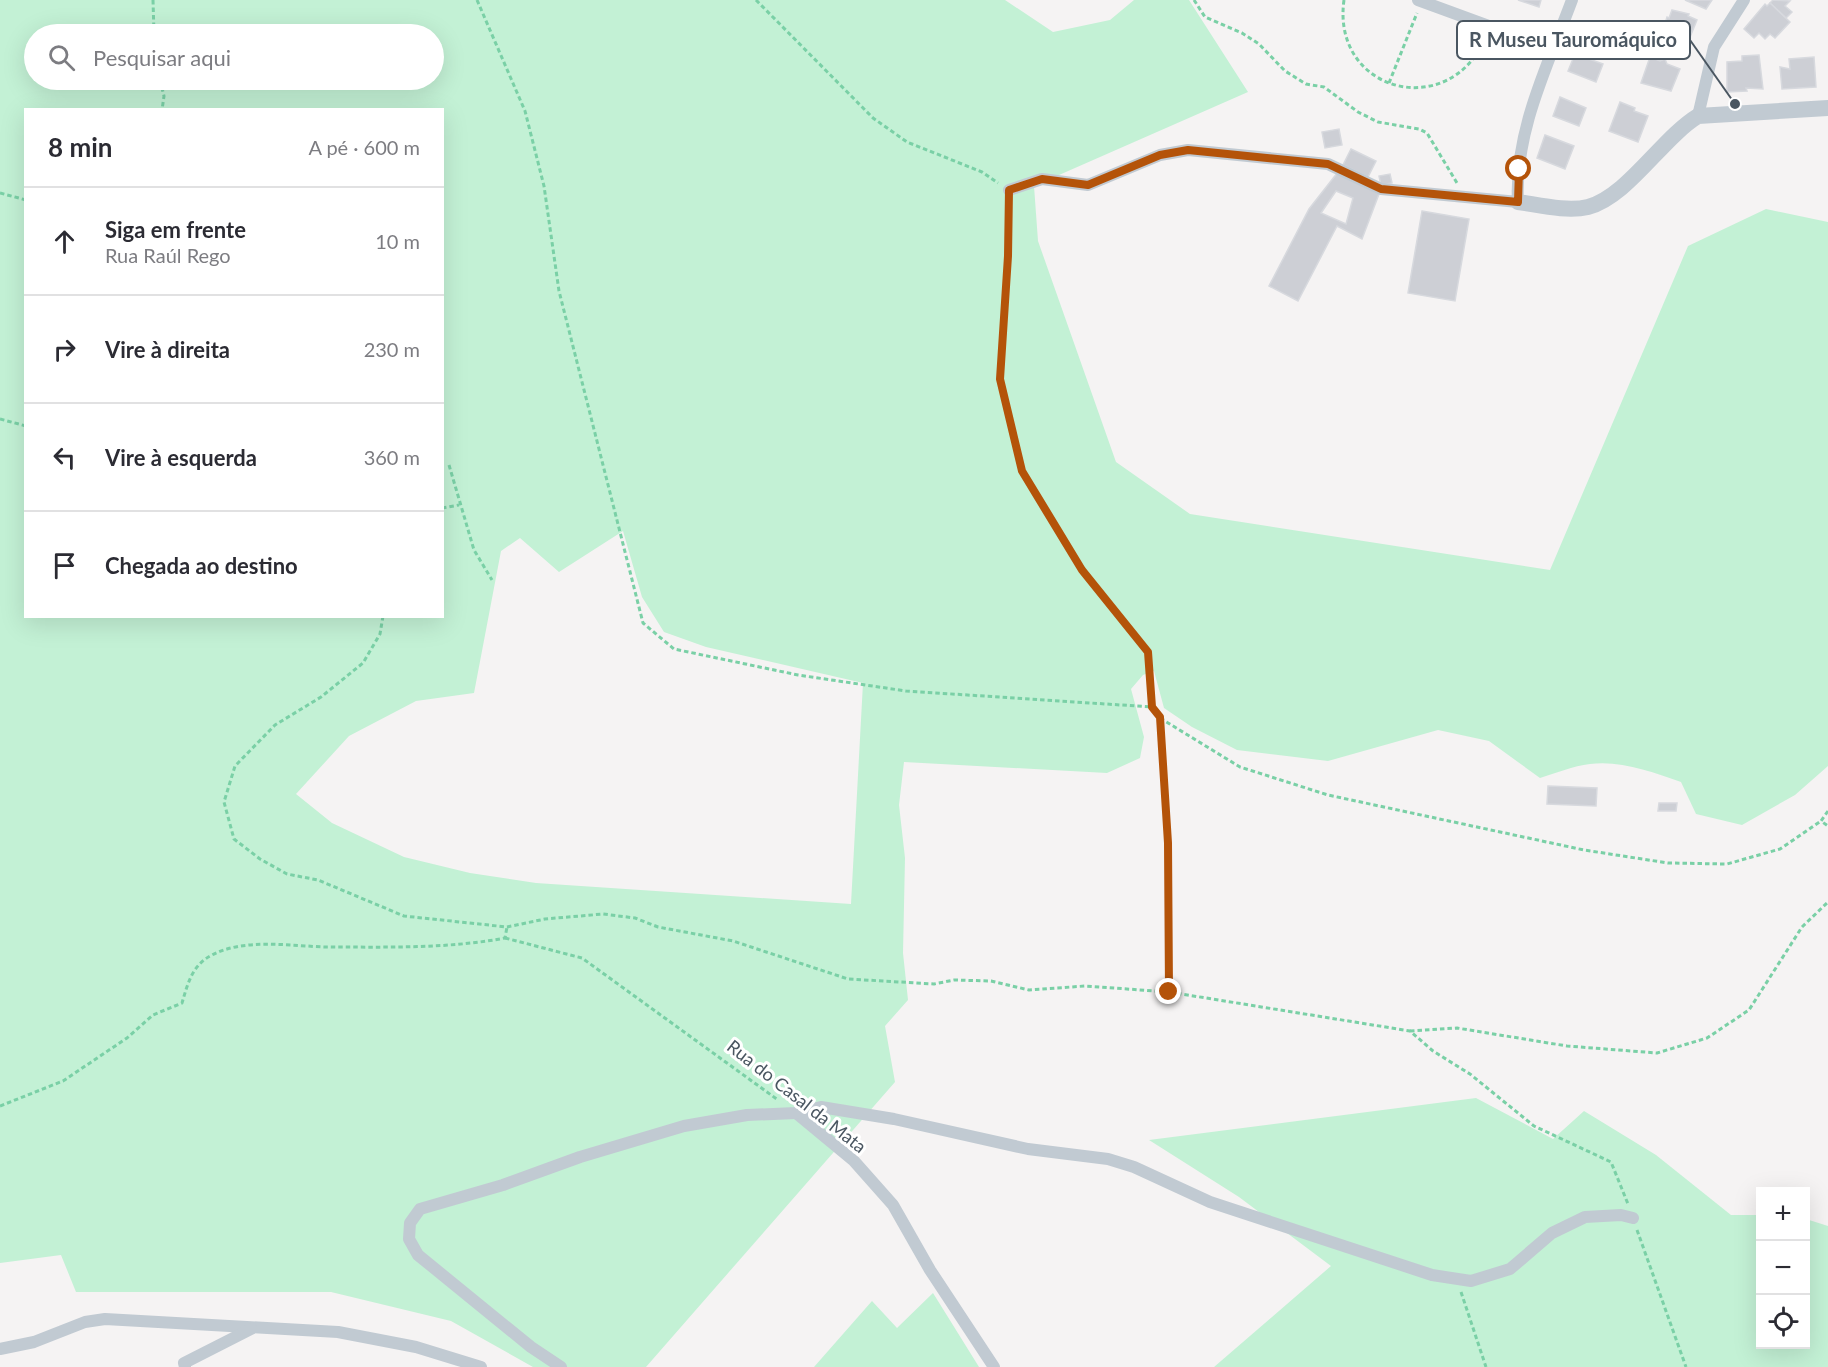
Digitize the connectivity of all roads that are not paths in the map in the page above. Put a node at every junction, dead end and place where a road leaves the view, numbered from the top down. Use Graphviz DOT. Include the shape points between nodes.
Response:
graph roads {
  1 [pos="1421,0"];
  2 [pos="1572,0"];
  3 [pos="1744,0"];
  4 [pos="1554,50"];
  5 [pos="1828,108"];
  6 [pos="1698,116"];
  7 [pos="1009,190"];
  8 [pos="1518,202"];
  9 [pos="796,1113"];
  10 [pos="1633,1218"];
  11 [pos="252,1328"];
  12 [pos="0,1349"];
  13 [pos="185,1367"];
  14 [pos="481,1367"];
  15 [pos="561,1367"];
  16 [pos="994,1367"];
  1 -- 4 [label="street"];
  2 -- 4 [label="street"];
  3 -- 6 [label="street" via="1714,46"];
  4 -- 8 [label="street" via="1521,151"];
  5 -- 6 [label="street"];
  6 -- 8 [label="street" via="1683,125 1608,198 1587,208"];
  7 -- 8 [label="street" via="1042,179 1088,185 1160,155 1188,150 1328,164 1381,189"];
  9 -- 10 [label="street" via="821,1107 1028,1149 1108,1159 1210,1202 1431,1275 1471,1281 1510,1269 1552,1233 1585,1217"];
  9 -- 15 [label="street" via="747,1115 684,1126 420,1209 410,1223 409,1239 418,1255"];
  9 -- 16 [label="street, Rua do Casal da Mata" via="855,1161 893,1205"];
  11 -- 12 [label="street" via="105,1319"];
  11 -- 13 [label="street" via="196,1356 184,1363"];
  11 -- 14 [label="street" via="365,1335"];
}
